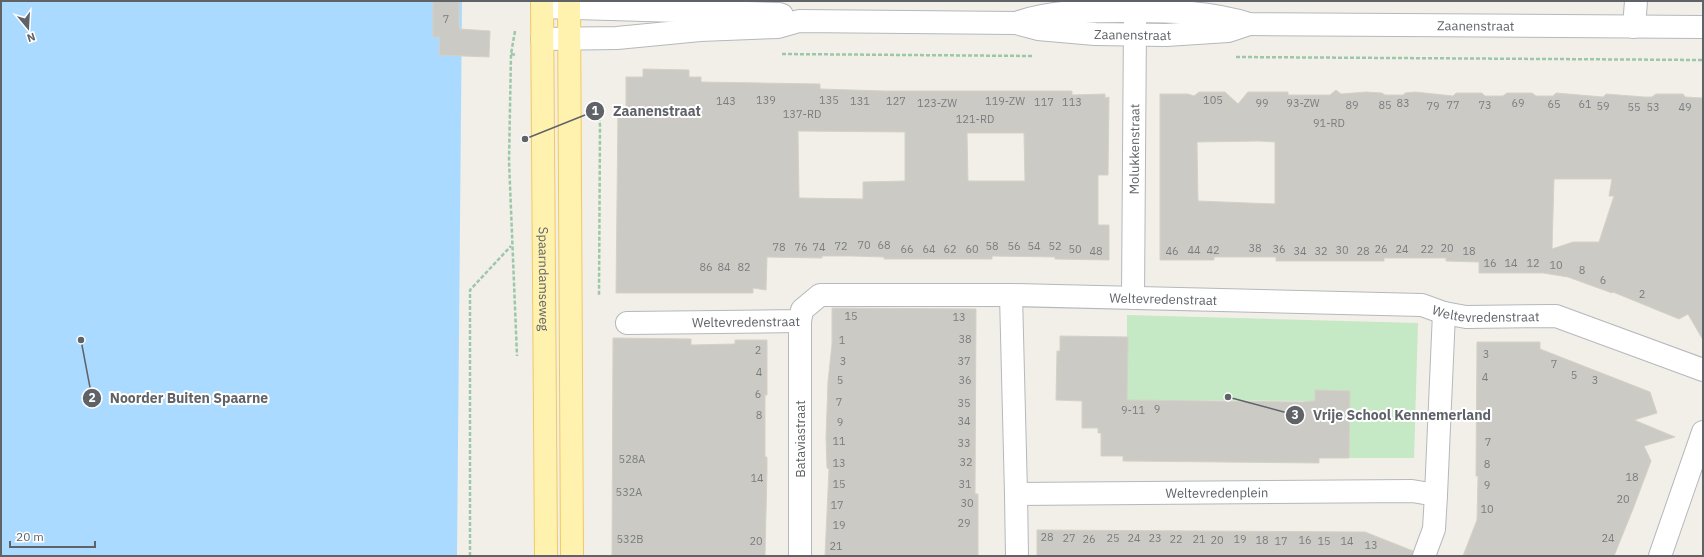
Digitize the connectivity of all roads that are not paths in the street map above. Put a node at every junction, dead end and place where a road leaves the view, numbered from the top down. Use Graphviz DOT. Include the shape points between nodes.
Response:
graph roads {
  1 [pos="1636,1"];
  2 [pos="542,4"];
  3 [pos="569,4"];
  4 [pos="1135,6"];
  5 [pos="798,21"];
  6 [pos="1016,23"];
  7 [pos="1249,24"];
  8 [pos="1634,27"];
  9 [pos="1703,27"];
  10 [pos="1135,35"];
  11 [pos="569,38"];
  12 [pos="542,39"];
  13 [pos="1011,294"];
  14 [pos="1133,298"];
  15 [pos="1444,313"];
  16 [pos="800,321"];
  17 [pos="627,323"];
  18 [pos="1703,370"];
  19 [pos="1703,432"];
  20 [pos="1016,494"];
  21 [pos="1436,495"];
  22 [pos="546,556"];
  23 [pos="572,556"];
  24 [pos="800,556"];
  25 [pos="1017,556"];
  26 [pos="1424,556"];
  27 [pos="1660,556"];
  1 -- 8 [label="street"];
  2 -- 3 [label="street, Zaanenstraat"];
  2 -- 12 [label="main road, Spaarndamseweg"];
  3 -- 5 [label="street, Zaanenstraat" via="779,14"];
  3 -- 11 [label="main road, Spaarndamseweg"];
  4 -- 6 [label="street, Zaanenstraat" via="1038,16"];
  4 -- 7 [label="street, Zaanenstraat" via="1227,17"];
  4 -- 10 [label="street, Molukkenstraat"];
  5 -- 6 [label="street, Zaanenstraat"];
  5 -- 11 [label="street, Zaanenstraat" via="778,27 700,30 617,38"];
  6 -- 10 [label="street, Zaanenstraat" via="1038,30"];
  7 -- 8 [label="street, Zaanenstraat"];
  7 -- 10 [label="street, Zaanenstraat" via="1228,31"];
  8 -- 9 [label="street, Zaanenstraat"];
  10 -- 14 [label="street, Molukkenstraat"];
  11 -- 12 [label="street, Zaanenstraat"];
  11 -- 23 [label="main road, Spaarndamseweg"];
  12 -- 22 [label="main road, Spaarndamseweg"];
  13 -- 14 [label="street, Weltevredenstraat"];
  13 -- 16 [label="street, Weltevredenstraat" via="820,295 802,310"];
  13 -- 20 [label="street"];
  14 -- 15 [label="street, Weltevredenstraat" via="1422,305"];
  15 -- 18 [label="street, Weltevredenstraat" via="1466,316 1556,316"];
  15 -- 21 [label="street"];
  16 -- 17 [label="street, Weltevredenstraat"];
  16 -- 24 [label="street, Bataviastraat"];
  19 -- 27 [label="street"];
  20 -- 21 [label="street, Weltevredenplein" via="1412,491"];
  20 -- 25 [label="street"];
  21 -- 26 [label="street" via="1434,529"];
}
